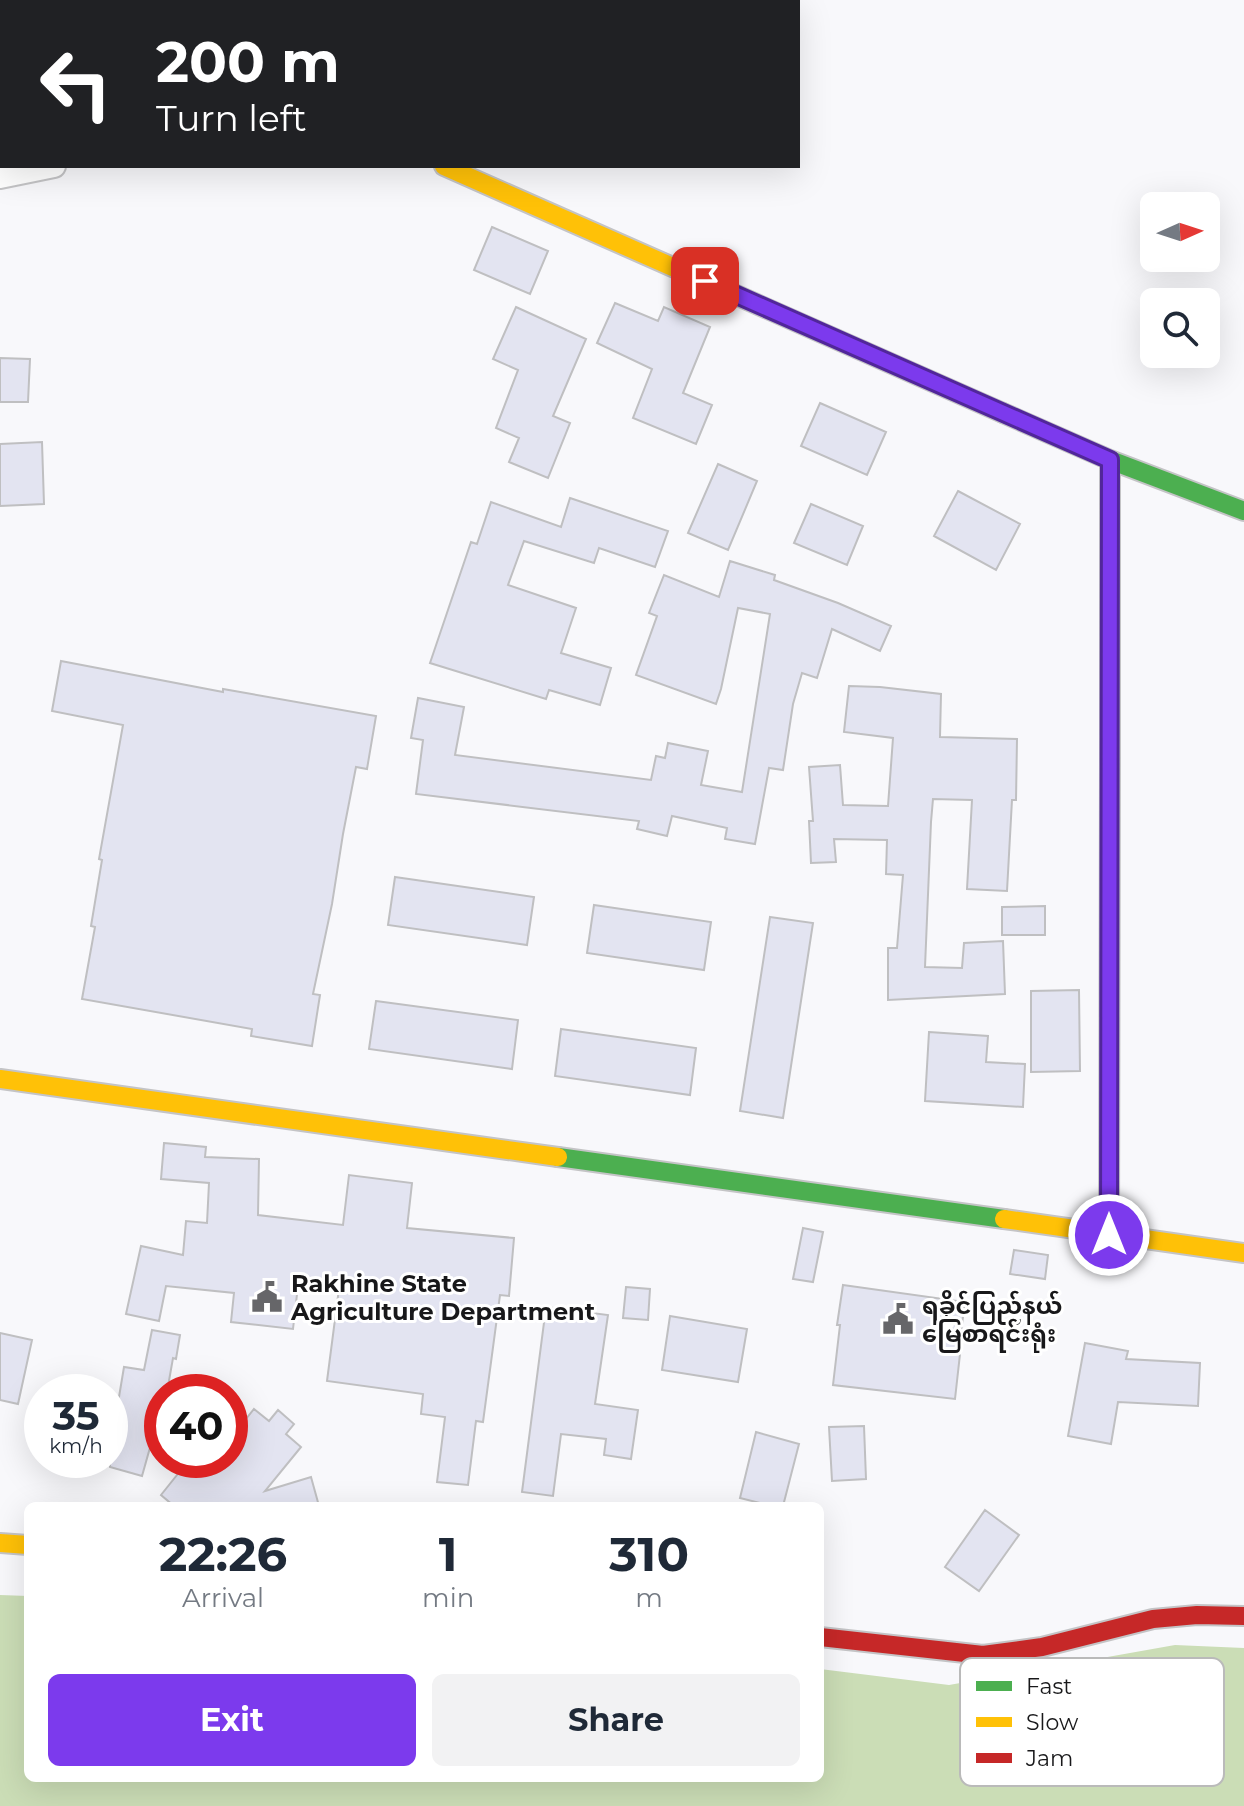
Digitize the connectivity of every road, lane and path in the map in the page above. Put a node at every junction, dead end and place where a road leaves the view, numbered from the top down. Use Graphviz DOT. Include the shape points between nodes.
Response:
graph roads {
  1 [pos="44,168"];
  2 [pos="449,168"];
  3 [pos="0,177"];
  4 [pos="1110,460"];
  5 [pos="1244,511"];
  6 [pos="0,1079"];
  7 [pos="1109,1235"];
  8 [pos="1244,1253"];
  9 [pos="0,1543"];
  10 [pos="24,1545"];
  11 [pos="1244,1616"];
  12 [pos="824,1637"];
  1 -- 3 [label="street"];
  2 -- 4 [label="street"];
  4 -- 5 [label="street"];
  4 -- 7 [label="street"];
  6 -- 7 [label="street"];
  7 -- 8 [label="street"];
  9 -- 10 [label="street"];
  11 -- 12 [label="street" via="1153,1619 1042,1647 983,1655"];
}
